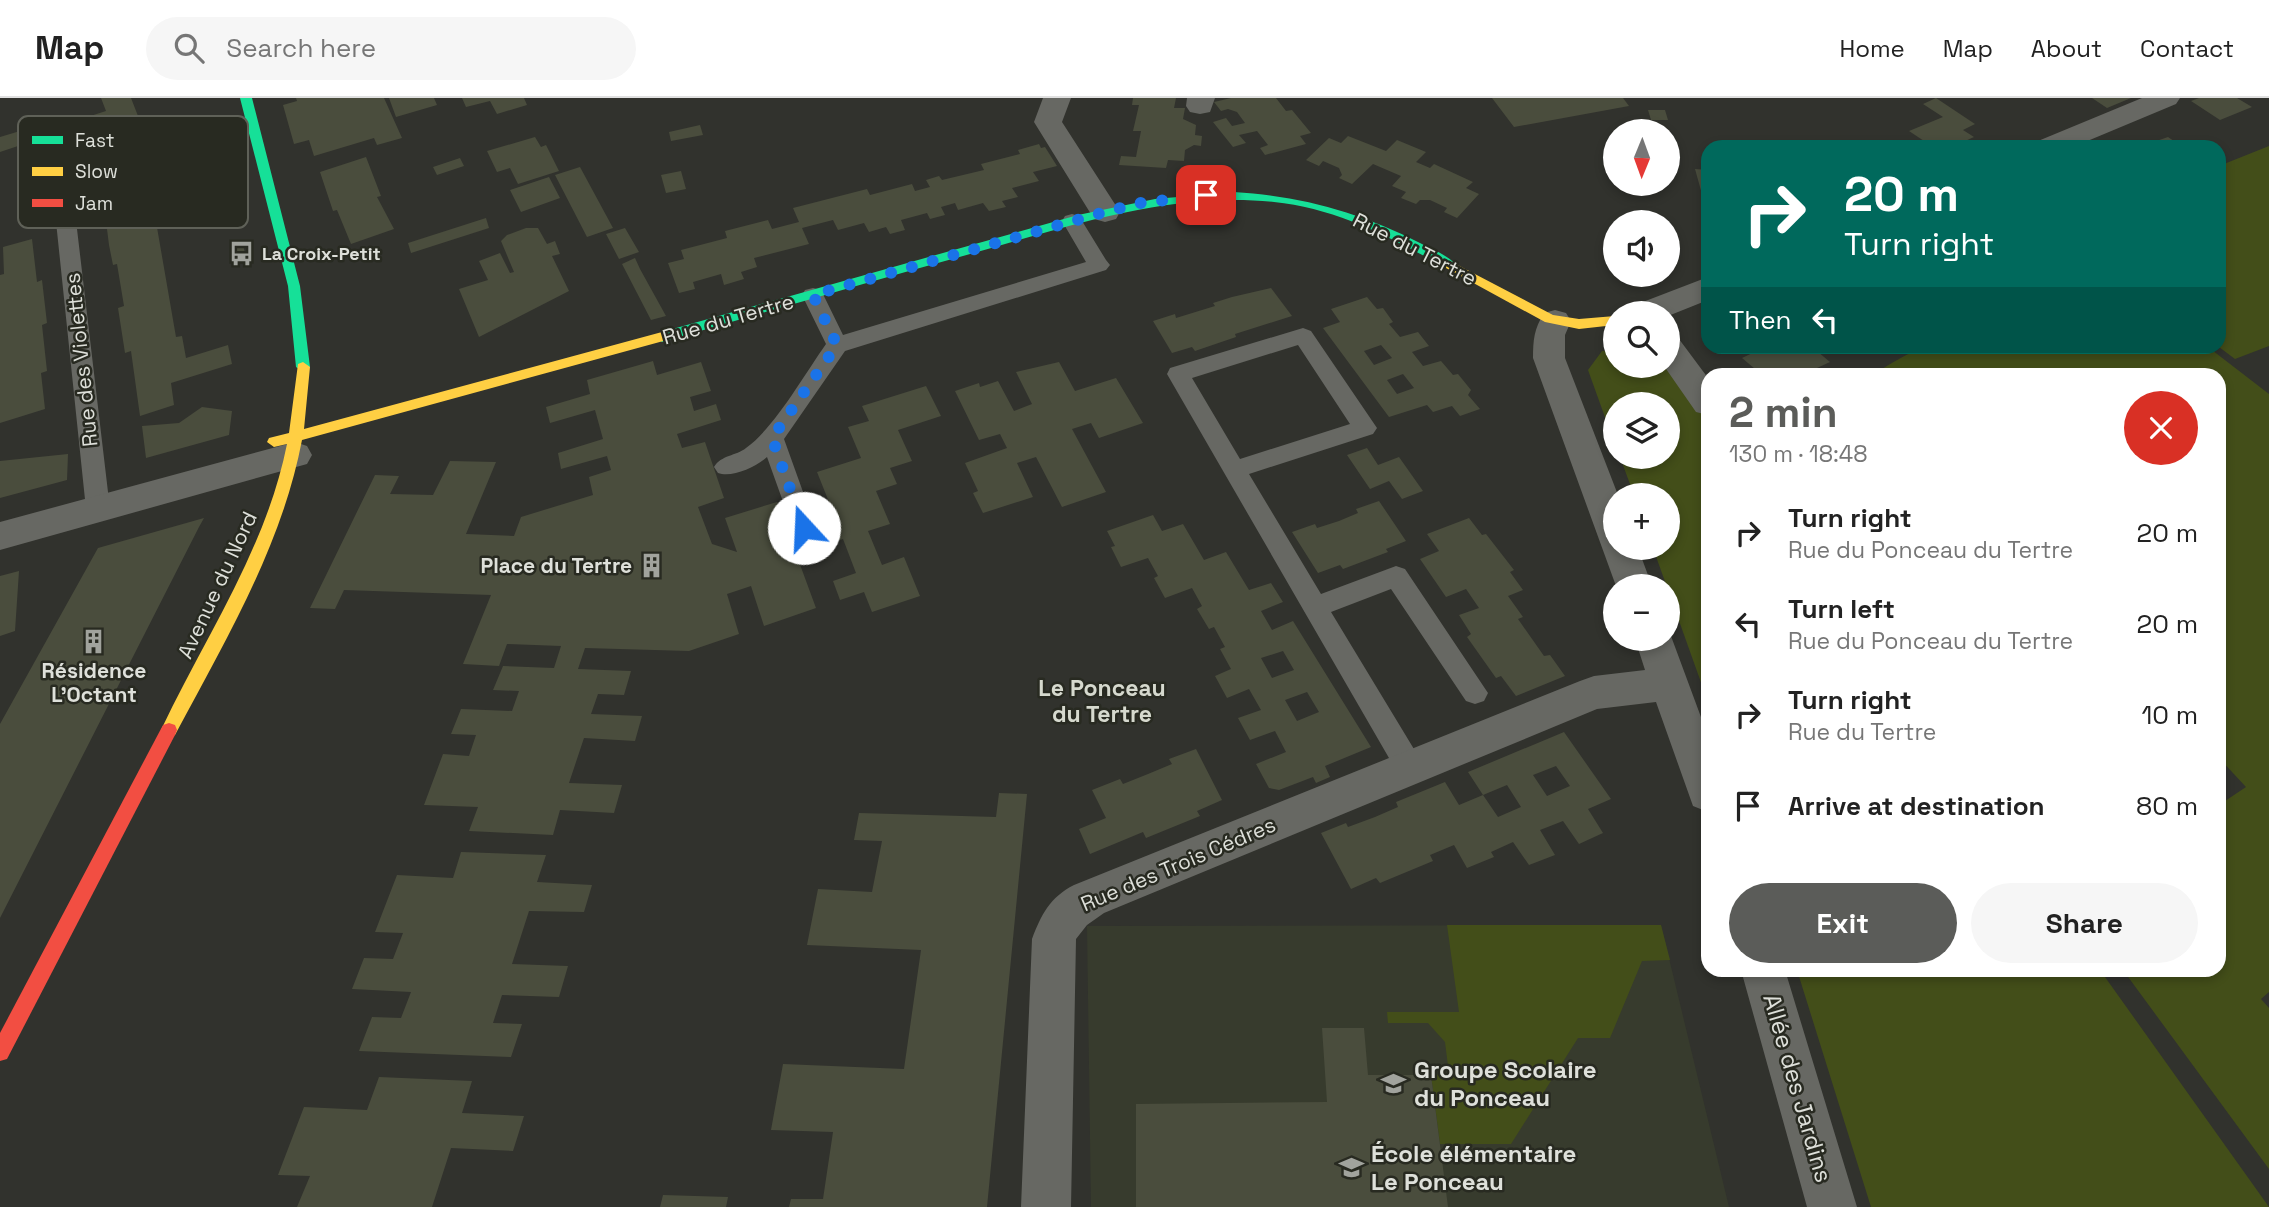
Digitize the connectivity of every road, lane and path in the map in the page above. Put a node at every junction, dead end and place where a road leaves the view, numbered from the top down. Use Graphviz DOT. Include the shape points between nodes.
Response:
graph roads {
  1 [pos="246,98"];
  2 [pos="1057,98"];
  3 [pos="2166,98"];
  4 [pos="2065,140"];
  5 [pos="1105,212"];
  6 [pos="1072,221"];
  7 [pos="67,228"];
  8 [pos="1701,291"];
  9 [pos="813,295"];
  10 [pos="1676,301"];
  11 [pos="1555,321"];
  12 [pos="1603,322"];
  13 [pos="837,345"];
  14 [pos="1680,364"];
  15 [pos="1701,392"];
  16 [pos="277,422"];
  17 [pos="772,438"];
  18 [pos="280,454"];
  19 [pos="726,467"];
  20 [pos="1234,470"];
  21 [pos="1603,504"];
  22 [pos="98,509"];
  23 [pos="804,528"];
  24 [pos="0,536"];
  25 [pos="1315,607"];
  26 [pos="1658,651"];
  27 [pos="1670,683"];
  28 [pos="1475,693"];
  29 [pos="1410,768"];
  30 [pos="1701,773"];
  31 [pos="1765,977"];
  32 [pos="0,1052"];
  33 [pos="1046,1207"];
  34 [pos="1832,1207"];
  1 -- 18 [label="street, Avenue du Nord" via="295,292 304,373"];
  2 -- 5 [label="street" via="1048,122"];
  3 -- 4 [label="street"];
  5 -- 6 [label="street, Rue du Tertre"];
  5 -- 11 [label="street, Rue du Tertre" via="1206,195 1290,200 1372,223"];
  6 -- 9 [label="street, Rue du Tertre"];
  6 -- 13 [label="lane" via="1099,265"];
  7 -- 22 [label="lane, Rue des Violettes"];
  8 -- 10 [label="street"];
  9 -- 13 [label="lane"];
  9 -- 18 [label="street, Rue du Tertre" via="448,397"];
  11 -- 12 [label="street, Rue du Tertre"];
  11 -- 21 [label="street" via="1549,335 1549,358"];
  13 -- 17 [label="lane"];
  14 -- 15 [label="street"];
  16 -- 18 [label="street, Avenue du Nord"];
  17 -- 19 [label="lane" via="753,456"];
  17 -- 23 [label="lane"];
  18 -- 22 [label="street"];
  18 -- 32 [label="street, Avenue du Nord" via="270,526 241,592"];
  20 -- 20 [label="lane" via="1365,428 1303,336 1178,374"];
  20 -- 25 [label="lane"];
  22 -- 24 [label="street"];
  25 -- 28 [label="lane" via="1396,576"];
  25 -- 29 [label="lane"];
  26 -- 27 [label="street"];
  27 -- 29 [label="street, Rue des Trois Cédres" via="1594,693"];
  27 -- 30 [label="street"];
  29 -- 33 [label="street, Rue des Trois Cédres" via="1070,909 1054,939"];
  31 -- 34 [label="street, Allée des Jardins"];
}
